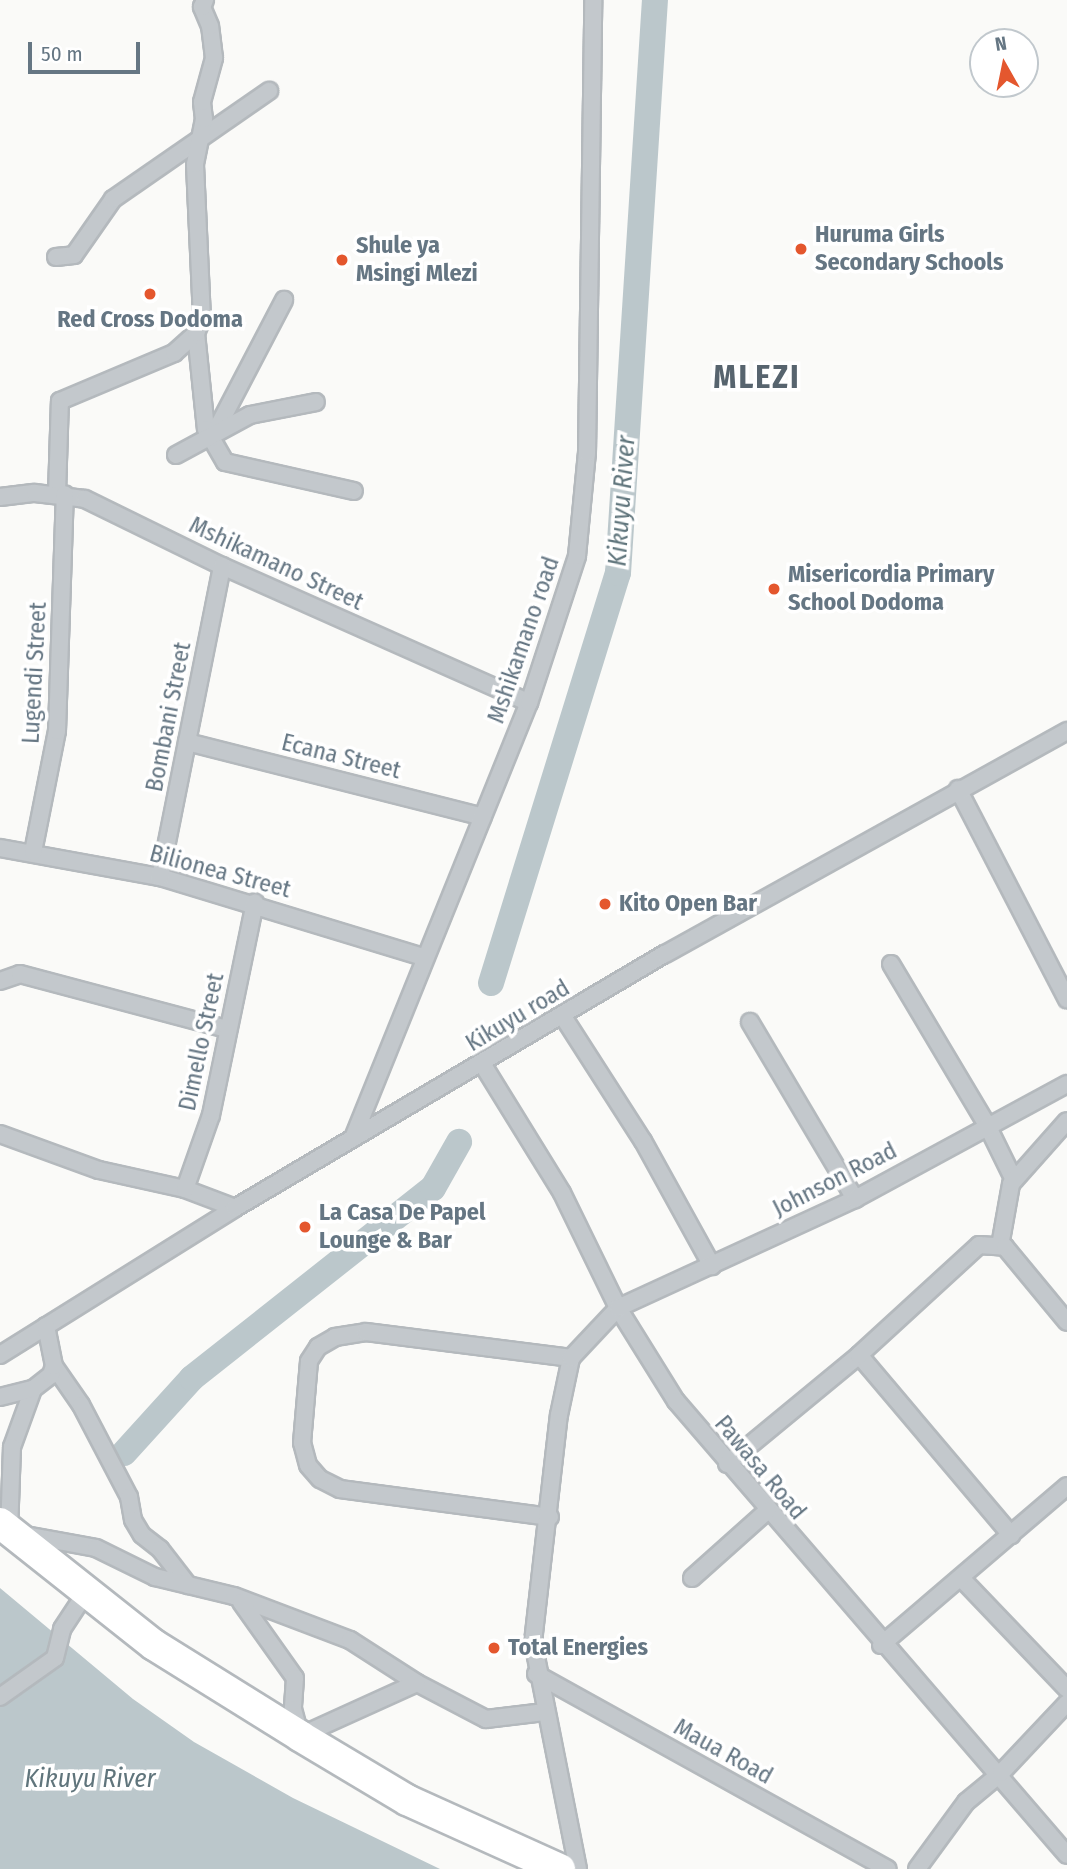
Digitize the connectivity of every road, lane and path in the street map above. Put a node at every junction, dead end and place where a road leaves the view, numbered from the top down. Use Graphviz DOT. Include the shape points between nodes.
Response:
graph roads {
  1 [pos="205,0"];
  2 [pos="593,0"];
  3 [pos="270,91"];
  4 [pos="197,141"];
  5 [pos="56,257"];
  6 [pos="284,300"];
  7 [pos="196,333"];
  8 [pos="316,402"];
  9 [pos="212,438"];
  10 [pos="176,455"];
  11 [pos="354,491"];
  12 [pos="61,494"];
  13 [pos="0,497"];
  14 [pos="222,566"];
  15 [pos="529,703"];
  16 [pos="1067,731"];
  17 [pos="187,742"];
  18 [pos="958,789"];
  19 [pos="483,817"];
  20 [pos="0,848"];
  21 [pos="33,852"];
  22 [pos="160,877"];
  23 [pos="255,902"];
  24 [pos="424,957"];
  25 [pos="891,964"];
  26 [pos="0,981"];
  27 [pos="1067,999"];
  28 [pos="562,1015"];
  29 [pos="750,1021"];
  30 [pos="227,1029"];
  31 [pos="483,1065"];
  32 [pos="1067,1084"];
  33 [pos="1067,1121"];
  34 [pos="987,1125"];
  35 [pos="0,1134"];
  36 [pos="353,1138"];
  37 [pos="1014,1180"];
  38 [pos="185,1189"];
  39 [pos="855,1199"];
  40 [pos="235,1208"];
  41 [pos="1000,1245"];
  42 [pos="712,1265"];
  43 [pos="618,1308"];
  44 [pos="1067,1322"];
  45 [pos="46,1326"];
  46 [pos="0,1355"];
  47 [pos="859,1355"];
  48 [pos="571,1358"];
  49 [pos="54,1366"];
  50 [pos="33,1389"];
  51 [pos="0,1397"];
  52 [pos="727,1464"];
  53 [pos="1067,1486"];
  54 [pos="767,1511"];
  55 [pos="550,1517"];
  56 [pos="5,1527"];
  57 [pos="1011,1535"];
  58 [pos="692,1578"];
  59 [pos="961,1578"];
  60 [pos="188,1585"];
  61 [pos="85,1594"];
  62 [pos="234,1596"];
  63 [pos="881,1645"];
  64 [pos="536,1674"];
  65 [pos="417,1683"];
  66 [pos="1067,1689"];
  67 [pos="0,1697"];
  68 [pos="1067,1703"];
  69 [pos="545,1712"];
  70 [pos="300,1736"];
  71 [pos="1001,1773"];
  72 [pos="1067,1854"];
  73 [pos="560,1869"];
  74 [pos="578,1869"];
  75 [pos="888,1869"];
  76 [pos="917,1869"];
  1 -- 4 [label="street" via="202,7 214,58"];
  2 -- 15 [label="street, Mshikamano road" via="584,502 570,583"];
  3 -- 4 [label="street"];
  4 -- 5 [label="street" via="113,199 74,255"];
  4 -- 7 [label="street" via="204,295"];
  6 -- 9 [label="street"];
  7 -- 9 [label="street" via="202,404"];
  7 -- 12 [label="street, Lugendi Street" via="174,353 60,401"];
  8 -- 9 [label="street" via="250,415"];
  9 -- 10 [label="street"];
  9 -- 11 [label="street" via="225,462"];
  12 -- 13 [label="street, Mshikamano Street"];
  12 -- 14 [label="street, Mshikamano Street"];
  12 -- 21 [label="street, Lugendi Street" via="57,731"];
  14 -- 15 [label="street, Mshikamano Street"];
  14 -- 17 [label="street, Bombani Street"];
  15 -- 19 [label="street, Mshikamano road"];
  16 -- 18 [label="street, Kikuyu road"];
  17 -- 19 [label="street, Ecana Street"];
  17 -- 22 [label="street, Bombani Street"];
  18 -- 27 [label="street"];
  18 -- 28 [label="street, Kikuyu road"];
  19 -- 24 [label="street, Mshikamano road"];
  20 -- 21 [label="street, Bilionea Street"];
  21 -- 22 [label="street, Bilionea Street"];
  22 -- 23 [label="street, Bilionea Street"];
  23 -- 24 [label="street, Bilionea Street"];
  23 -- 30 [label="street, Dimello Street"];
  24 -- 36 [label="street, Mshikamano road"];
  25 -- 34 [label="street"];
  26 -- 30 [label="street" via="20,974"];
  28 -- 31 [label="street, Kikuyu road"];
  28 -- 42 [label="street" via="643,1141"];
  29 -- 39 [label="street"];
  30 -- 38 [label="street, Dimello Street" via="211,1115"];
  31 -- 36 [label="street, Kikuyu road"];
  31 -- 43 [label="street, Pawasa Road" via="562,1193"];
  32 -- 34 [label="street, Johnson Road"];
  33 -- 37 [label="street"];
  34 -- 37 [label="street"];
  34 -- 39 [label="street, Johnson Road"];
  35 -- 38 [label="street" via="99,1170"];
  36 -- 40 [label="street, Kikuyu road"];
  37 -- 41 [label="street"];
  38 -- 40 [label="street"];
  39 -- 42 [label="street, Johnson Road"];
  40 -- 45 [label="street, Kikuyu road"];
  41 -- 44 [label="street"];
  41 -- 47 [label="street" via="979,1245"];
  42 -- 43 [label="street, Johnson Road"];
  43 -- 48 [label="street"];
  43 -- 52 [label="street, Pawasa Road" via="676,1401"];
  45 -- 46 [label="street, Kikuyu road"];
  45 -- 49 [label="street"];
  47 -- 52 [label="street"];
  47 -- 57 [label="street"];
  48 -- 55 [label="street" via="559,1415"];
  48 -- 55 [label="street" via="366,1332 335,1337 318,1347 309,1361 302,1443 308,1465 320,1479 340,1489"];
  49 -- 50 [label="street" via="51,1375"];
  49 -- 60 [label="street" via="81,1405 129,1497 133,1520 142,1535 160,1549"];
  50 -- 51 [label="street"];
  50 -- 56 [label="street" via="12,1447"];
  52 -- 54 [label="street, Pawasa Road"];
  53 -- 57 [label="street"];
  54 -- 58 [label="street"];
  54 -- 63 [label="street, Pawasa Road"];
  55 -- 64 [label="street" via="533,1642"];
  56 -- 60 [label="street" via="96,1548 155,1577"];
  56 -- 61 [label="highway"];
  57 -- 59 [label="street"];
  59 -- 63 [label="street"];
  59 -- 66 [label="street"];
  60 -- 62 [label="street"];
  61 -- 67 [label="street" via="62,1629 55,1658"];
  61 -- 70 [label="highway" via="154,1646"];
  62 -- 65 [label="street" via="350,1640"];
  62 -- 70 [label="street" via="252,1613 295,1678 293,1709"];
  63 -- 71 [label="street, Pawasa Road"];
  64 -- 69 [label="street"];
  64 -- 75 [label="street, Maua Road"];
  65 -- 69 [label="street" via="486,1719"];
  65 -- 70 [label="street"];
  68 -- 71 [label="street"];
  69 -- 74 [label="street"];
  70 -- 73 [label="highway" via="407,1800"];
  71 -- 72 [label="street, Pawasa Road"];
  71 -- 76 [label="street" via="966,1802"];
}
